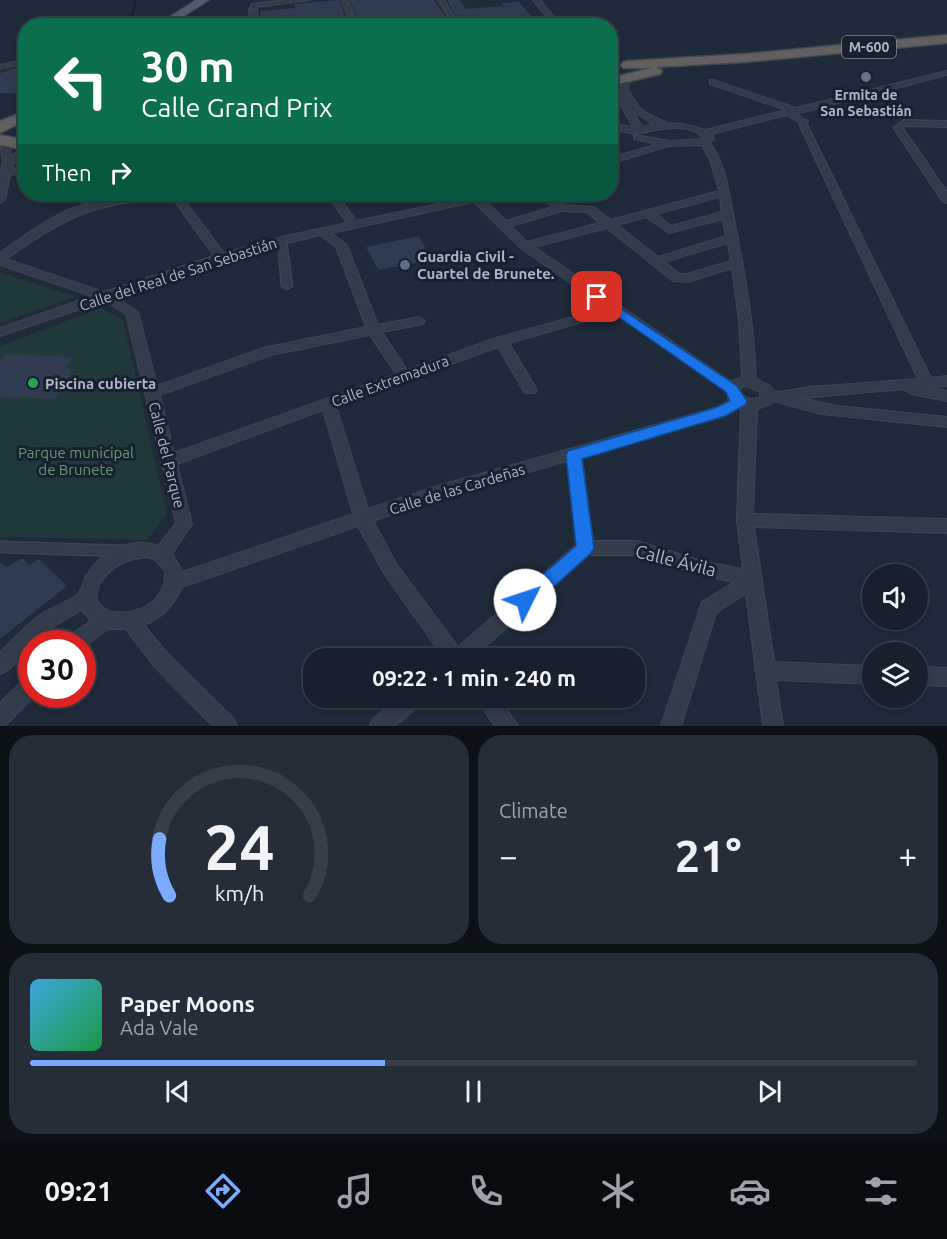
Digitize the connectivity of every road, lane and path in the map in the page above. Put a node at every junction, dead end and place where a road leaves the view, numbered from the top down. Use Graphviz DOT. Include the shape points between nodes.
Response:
graph roads {
  1 [pos="204,0"];
  2 [pos="307,0"];
  3 [pos="345,0"];
  4 [pos="441,0"];
  5 [pos="536,0"];
  6 [pos="174,18"];
  7 [pos="253,18"];
  8 [pos="352,18"];
  9 [pos="453,18"];
  10 [pos="551,18"];
  11 [pos="947,37"];
  12 [pos="18,62"];
  13 [pos="618,65"];
  14 [pos="0,67"];
  15 [pos="630,73"];
  16 [pos="944,75"];
  17 [pos="618,80"];
  18 [pos="713,82"];
  19 [pos="618,94"];
  20 [pos="799,115"];
  21 [pos="762,119"];
  22 [pos="18,121"];
  23 [pos="947,124"];
  24 [pos="669,127"];
  25 [pos="618,128"];
  26 [pos="3,131"];
  27 [pos="638,133"];
  28 [pos="705,138"];
  29 [pos="18,140"];
  30 [pos="670,144"];
  31 [pos="618,154"];
  32 [pos="18,156"];
  33 [pos="618,157"];
  34 [pos="4,166"];
  35 [pos="724,193"];
  36 [pos="0,200"];
  37 [pos="947,200"];
  38 [pos="120,201"];
  39 [pos="180,201"];
  40 [pos="337,201"];
  41 [pos="463,201"];
  42 [pos="485,201"];
  43 [pos="551,201"];
  44 [pos="561,208"];
  45 [pos="648,213"];
  46 [pos="728,214"];
  47 [pos="353,224"];
  48 [pos="609,224"];
  49 [pos="502,225"];
  50 [pos="321,231"];
  51 [pos="733,238"];
  52 [pos="282,240"];
  53 [pos="525,246"];
  54 [pos="221,257"];
  55 [pos="0,259"];
  56 [pos="656,261"];
  57 [pos="738,262"];
  58 [pos="287,286"];
  59 [pos="106,297"];
  60 [pos="615,309"];
  61 [pos="419,321"];
  62 [pos="374,331"];
  63 [pos="0,332"];
  64 [pos="501,341"];
  65 [pos="404,375"];
  66 [pos="749,381"];
  67 [pos="947,381"];
  68 [pos="927,383"];
  69 [pos="897,386"];
  70 [pos="530,390"];
  71 [pos="152,393"];
  72 [pos="775,396"];
  73 [pos="947,396"];
  74 [pos="741,398"];
  75 [pos="328,405"];
  76 [pos="947,422"];
  77 [pos="574,455"];
  78 [pos="168,461"];
  79 [pos="363,519"];
  80 [pos="745,520"];
  81 [pos="947,526"];
  82 [pos="0,547"];
  83 [pos="585,548"];
  84 [pos="134,551"];
  85 [pos="162,554"];
  86 [pos="754,579"];
  87 [pos="175,582"];
  88 [pos="86,599"];
  89 [pos="105,621"];
  90 [pos="131,622"];
  91 [pos="92,630"];
  92 [pos="450,648"];
  93 [pos="469,648"];
  94 [pos="0,665"];
  95 [pos="765,671"];
  96 [pos="862,675"];
  97 [pos="928,676"];
  98 [pos="947,677"];
  99 [pos="18,699"];
  100 [pos="401,708"];
  101 [pos="494,708"];
  102 [pos="0,717"];
  103 [pos="227,726"];
  104 [pos="380,726"];
  105 [pos="508,726"];
  106 [pos="671,726"];
  107 [pos="772,726"];
  1 -- 6 [label="main road"];
  2 -- 7 [label="street" via="254,5"];
  3 -- 8 [label="street"];
  4 -- 9 [label="street"];
  5 -- 10 [label="street"];
  11 -- 15 [label="highway, M-600"];
  12 -- 14 [label="street"];
  13 -- 15 [label="highway, M-600"];
  15 -- 17 [label="highway, M-600"];
  15 -- 24 [label="street" via="624,90 632,108"];
  16 -- 20 [label="street"];
  18 -- 20 [label="street"];
  19 -- 27 [label="street" via="619,105"];
  20 -- 21 [label="street"];
  20 -- 21 [label="street"];
  20 -- 68 [label="street"];
  21 -- 28 [label="street"];
  22 -- 26 [label="highway"];
  23 -- 37 [label="street" via="904,123 898,127"];
  24 -- 27 [label="street"];
  24 -- 28 [label="street"];
  25 -- 27 [label="street"];
  26 -- 29 [label="highway"];
  26 -- 34 [label="street"];
  27 -- 30 [label="street"];
  27 -- 31 [label="street"];
  28 -- 30 [label="street"];
  28 -- 35 [label="street"];
  30 -- 33 [label="street"];
  32 -- 34 [label="street"];
  34 -- 36 [label="street"];
  35 -- 45 [label="street"];
  35 -- 46 [label="street"];
  38 -- 55 [label="street" via="87,207 64,217"];
  39 -- 54 [label="street"];
  40 -- 47 [label="street"];
  41 -- 47 [label="street, Calle del Real de San Sebastián"];
  42 -- 49 [label="street"];
  43 -- 44 [label="street"];
  44 -- 48 [label="street" via="590,209"];
  44 -- 49 [label="street"];
  45 -- 46 [label="street" via="669,230"];
  45 -- 48 [label="street"];
  46 -- 51 [label="street"];
  47 -- 50 [label="street, Calle del Real de San Sebastián"];
  48 -- 53 [label="street"];
  48 -- 56 [label="street"];
  49 -- 53 [label="street"];
  50 -- 52 [label="street, Calle del Real de San Sebastián"];
  50 -- 62 [label="street" via="341,245"];
  51 -- 56 [label="street"];
  51 -- 57 [label="street"];
  52 -- 54 [label="street, Calle del Real de San Sebastián"];
  52 -- 58 [label="street"];
  53 -- 60 [label="street"];
  54 -- 59 [label="street, Calle del Real de San Sebastián"];
  55 -- 59 [label="street, Calle del Parque"];
  56 -- 57 [label="street" via="677,278"];
  57 -- 66 [label="street" via="746,305"];
  59 -- 63 [label="street, Calle del Real de San Sebastián"];
  59 -- 71 [label="street, Calle del Parque" via="132,312"];
  60 -- 64 [label="street, Calle Extremadura"];
  60 -- 74 [label="street"];
  61 -- 62 [label="street"];
  62 -- 65 [label="street"];
  62 -- 71 [label="street" via="268,351"];
  64 -- 65 [label="street, Calle Extremadura"];
  64 -- 70 [label="street"];
  65 -- 75 [label="street, Calle Extremadura"];
  66 -- 72 [label="street"];
  66 -- 74 [label="street" via="741,381"];
  67 -- 68 [label="street"];
  68 -- 69 [label="street"];
  69 -- 72 [label="street"];
  69 -- 73 [label="street"];
  71 -- 78 [label="street, Calle del Parque"];
  72 -- 74 [label="street" via="759,405"];
  72 -- 76 [label="street" via="820,409"];
  74 -- 77 [label="street, Calle de las Cardeñas" via="720,412"];
  74 -- 80 [label="street"];
  75 -- 78 [label="street, Calle Extremadura"];
  75 -- 79 [label="street"];
  77 -- 79 [label="street, Calle de las Cardeñas" via="441,491"];
  77 -- 83 [label="street"];
  78 -- 85 [label="street, Calle del Parque" via="184,525"];
  79 -- 87 [label="street, Calle de las Cardeñas"];
  79 -- 92 [label="street" via="392,570"];
  80 -- 81 [label="street"];
  80 -- 86 [label="street"];
  82 -- 84 [label="street"];
  83 -- 86 [label="street, Calle Ávila" via="637,548"];
  83 -- 93 [label="street"];
  84 -- 85 [label="street"];
  84 -- 88 [label="street" via="116,557 100,569 89,584"];
  85 -- 87 [label="street" via="174,565"];
  86 -- 95 [label="street"];
  86 -- 106 [label="street" via="708,608"];
  87 -- 90 [label="street" via="167,599 151,613"];
  88 -- 89 [label="street" via="92,613"];
  88 -- 94 [label="street" via="46,621"];
  89 -- 90 [label="street"];
  89 -- 91 [label="street"];
  90 -- 103 [label="street" via="159,659"];
  95 -- 96 [label="street"];
  95 -- 107 [label="street"];
  97 -- 98 [label="street"];
  99 -- 102 [label="street"];
  100 -- 104 [label="street"];
  101 -- 105 [label="street"];
}
